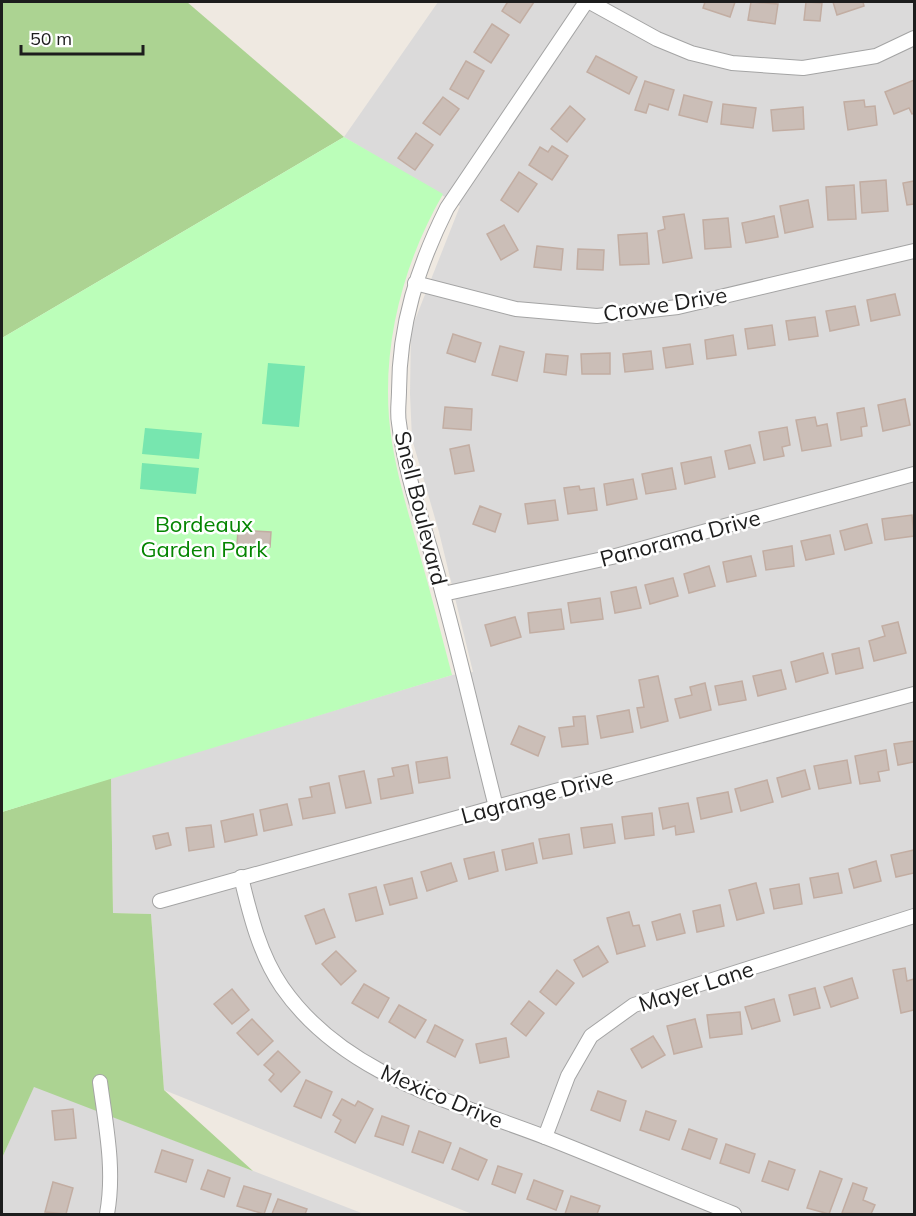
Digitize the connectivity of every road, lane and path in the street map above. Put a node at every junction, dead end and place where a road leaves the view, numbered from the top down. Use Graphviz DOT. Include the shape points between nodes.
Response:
graph roads {
  1 [pos="586,2"];
  2 [pos="590,2"];
  3 [pos="915,38"];
  4 [pos="915,251"];
  5 [pos="415,283"];
  6 [pos="915,474"];
  7 [pos="443,594"];
  8 [pos="915,694"];
  9 [pos="496,807"];
  10 [pos="241,877"];
  11 [pos="160,901"];
  12 [pos="915,916"];
  13 [pos="100,1082"];
  14 [pos="545,1137"];
  15 [pos="109,1214"];
  16 [pos="734,1215"];
  1 -- 5 [label="street, Snell Boulevard" via="447,208"];
  2 -- 3 [label="street" via="657,39 732,63 803,68 876,56"];
  4 -- 5 [label="street, Crowe Drive" via="678,307 597,316 516,309"];
  5 -- 7 [label="street, Snell Boulevard" via="400,356 398,421"];
  6 -- 7 [label="street, Panorama Drive" via="612,557"];
  7 -- 9 [label="street, Snell Boulevard"];
  8 -- 9 [label="street, Lagrange Drive"];
  9 -- 10 [label="street, Lagrange Drive"];
  10 -- 11 [label="street, Lagrange Drive"];
  10 -- 14 [label="street, Mexico Drive" via="250,917 282,987 307,1018 347,1053 419,1091"];
  12 -- 14 [label="street, Mayer Lane" via="634,1005 591,1036 568,1076"];
  13 -- 15 [label="street" via="110,1151"];
  14 -- 16 [label="street, Mexico Drive"];
}
